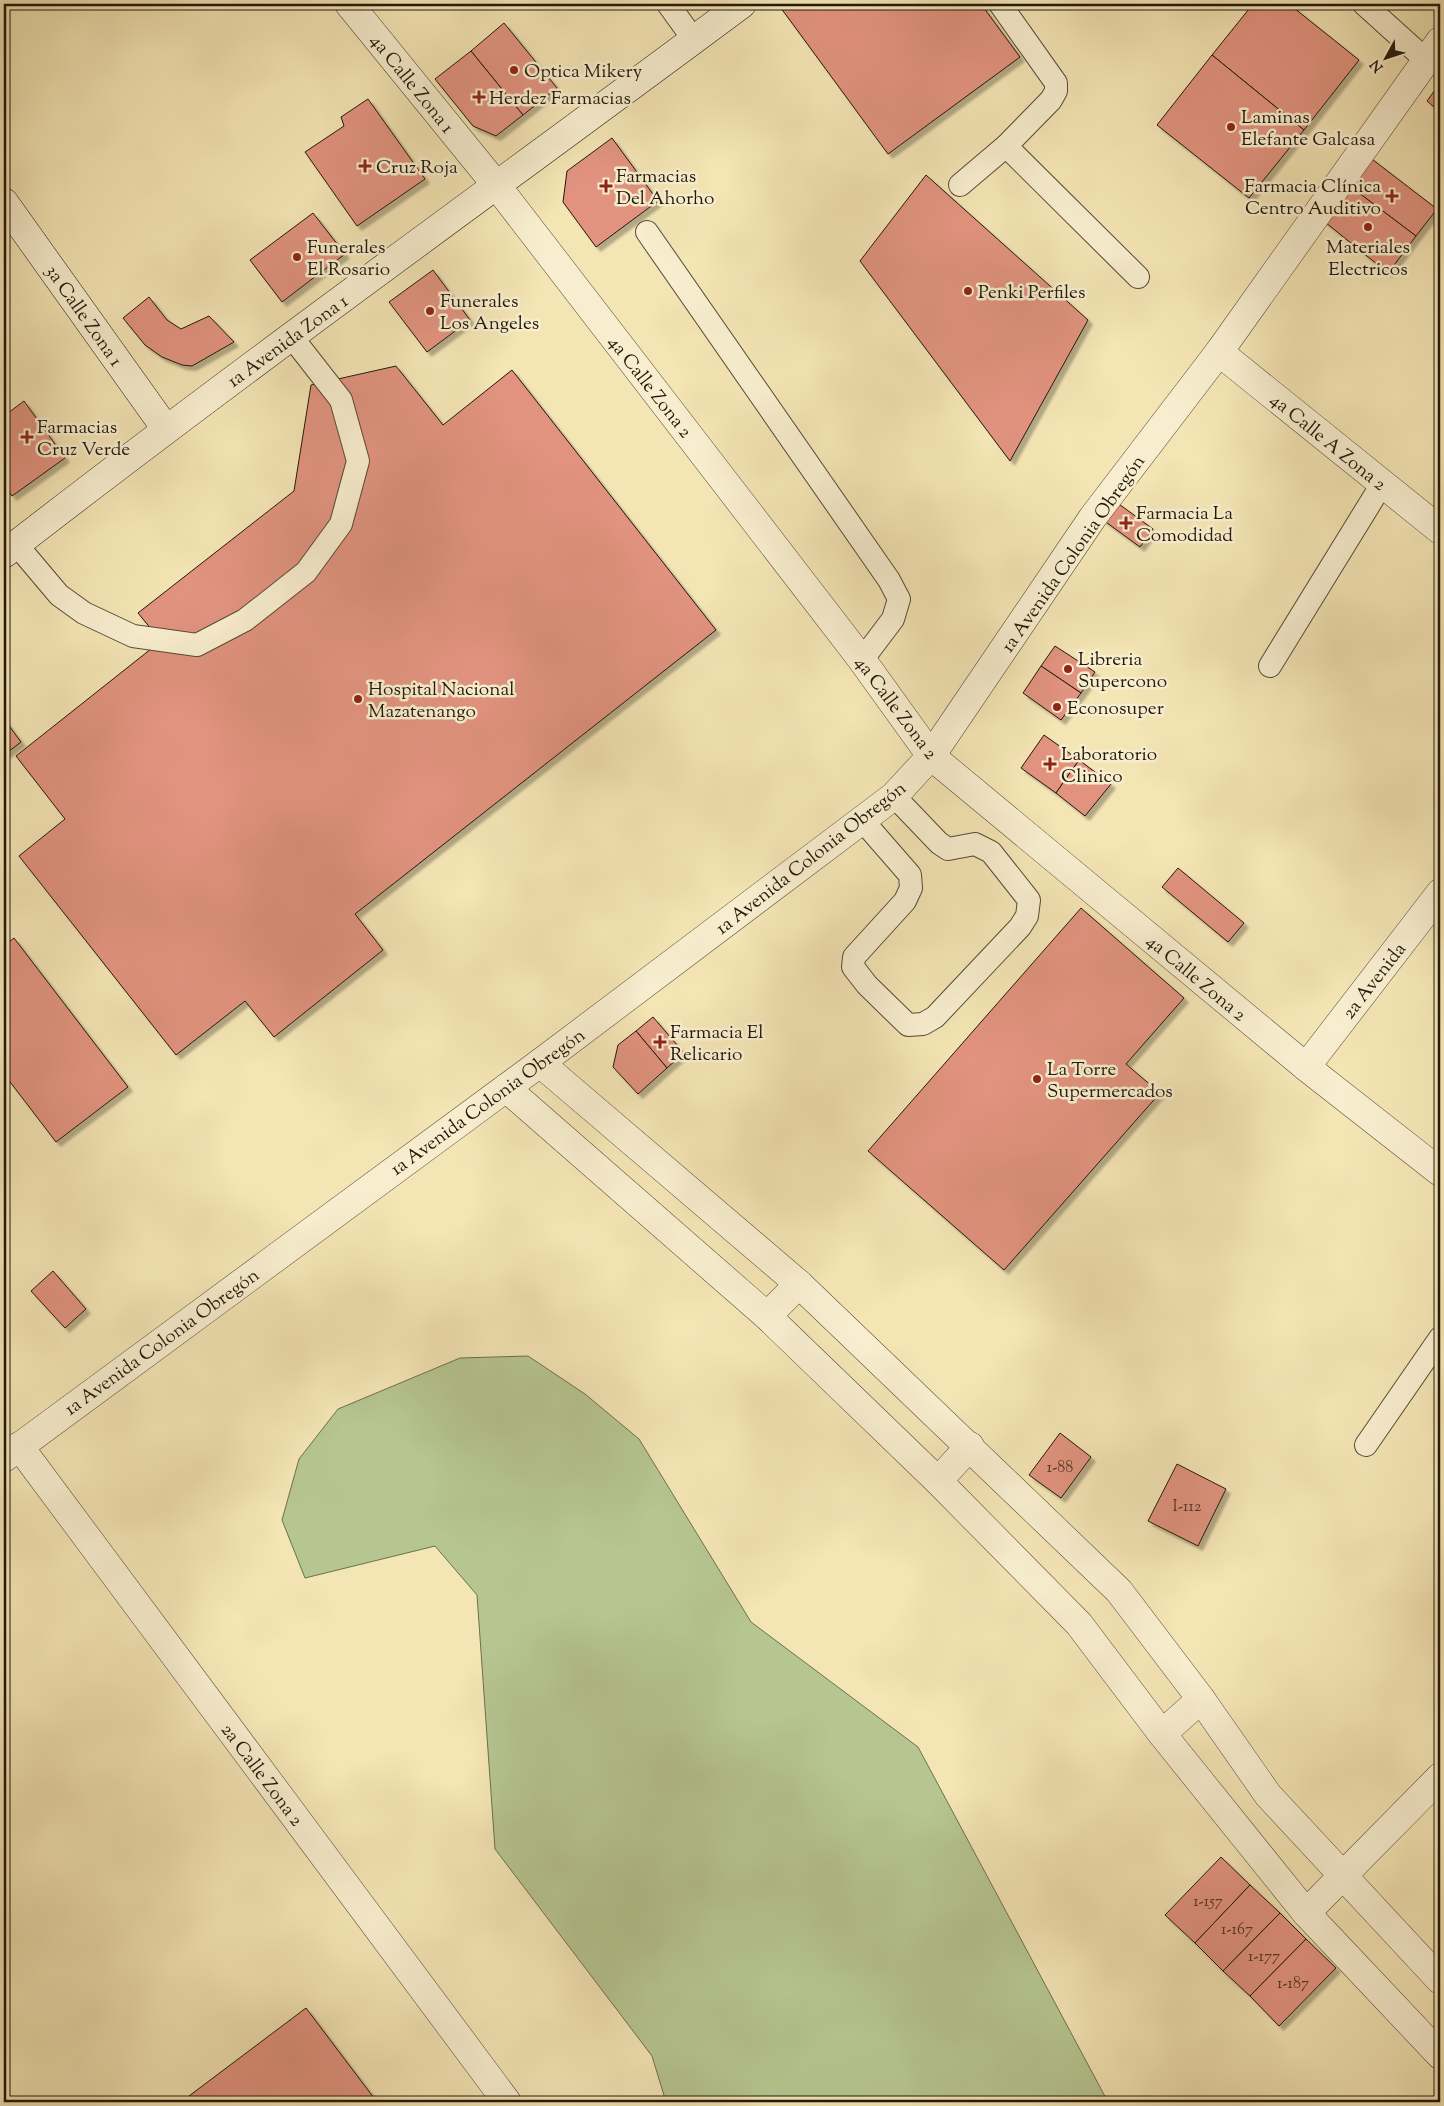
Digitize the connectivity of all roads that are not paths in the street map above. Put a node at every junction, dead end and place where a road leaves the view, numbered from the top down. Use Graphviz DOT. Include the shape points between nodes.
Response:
graph roads {
  1 [pos="349,4"];
  2 [pos="668,4"];
  3 [pos="742,4"];
  4 [pos="1000,4"];
  5 [pos="1364,4"];
  6 [pos="694,40"];
  7 [pos="1433,51"];
  8 [pos="1006,146"];
  9 [pos="960,185"];
  10 [pos="497,186"];
  11 [pos="4,202"];
  12 [pos="647,232"];
  13 [pos="1138,277"];
  14 [pos="292,336"];
  15 [pos="1219,352"];
  16 [pos="166,429"];
  17 [pos="1382,484"];
  18 [pos="1440,530"];
  19 [pos="10,549"];
  20 [pos="862,660"];
  21 [pos="1270,666"];
  22 [pos="932,756"];
  23 [pos="894,796"];
  24 [pos="863,821"];
  25 [pos="1440,893"];
  26 [pos="540,1063"];
  27 [pos="1306,1067"];
  28 [pos="506,1088"];
  29 [pos="1440,1172"];
  30 [pos="799,1284"];
  31 [pos="768,1316"];
  32 [pos="1440,1338"];
  33 [pos="1366,1445"];
  34 [pos="970,1446"];
  35 [pos="11,1452"];
  36 [pos="938,1481"];
  37 [pos="1201,1699"];
  38 [pos="1162,1734"];
  39 [pos="1440,1777"];
  40 [pos="1343,1876"];
  41 [pos="1306,1914"];
  42 [pos="1440,1980"];
  43 [pos="1440,2055"];
  44 [pos="507,2102"];
  1 -- 10 [label="street, 4a Calle Zona 1"];
  2 -- 6 [label="lane"];
  3 -- 6 [label="street, 1a Avenida Zona 1"];
  4 -- 8 [label="lane" via="1056,83 1051,100"];
  5 -- 7 [label="lane"];
  6 -- 10 [label="street, 1a Avenida Zona 1"];
  7 -- 15 [label="street, 1a Avenida Colonia Obregón"];
  8 -- 9 [label="lane"];
  8 -- 13 [label="lane"];
  10 -- 14 [label="street, 1a Avenida Zona 1"];
  10 -- 20 [label="street, 4a Calle Zona 2"];
  11 -- 16 [label="street, 3a Calle Zona 1"];
  12 -- 20 [label="lane" via="889,580 899,599 893,619"];
  14 -- 16 [label="street, 1a Avenida Zona 1"];
  14 -- 19 [label="lane" via="341,400 358,461 341,524 306,572 245,620 197,645 133,636 84,613 58,595"];
  15 -- 17 [label="street, 4a Calle A Zona 2"];
  15 -- 22 [label="street, 1a Avenida Colonia Obregón" via="1093,517"];
  16 -- 19 [label="street, 1a Avenida Zona 1"];
  17 -- 18 [label="street, 4a Calle A Zona 2"];
  17 -- 21 [label="lane"];
  20 -- 22 [label="street, 4a Calle Zona 2"];
  22 -- 23 [label="street, 1a Avenida Colonia Obregón"];
  22 -- 27 [label="street, 4a Calle Zona 2"];
  23 -- 24 [label="street, 1a Avenida Colonia Obregón"];
  23 -- 24 [label="lane" via="948,849 975,844 991,852 1029,900 1027,916 1020,927 935,1017 923,1024 908,1025 867,985 853,966 854,957 905,901 911,888 910,875"];
  24 -- 26 [label="street, 1a Avenida Colonia Obregón"];
  25 -- 27 [label="street, 2a Avenida"];
  26 -- 28 [label="street, 1a Avenida Colonia Obregón"];
  26 -- 30 [label="street"];
  27 -- 29 [label="street, 4a Calle Zona 2"];
  28 -- 31 [label="street"];
  28 -- 35 [label="street, 1a Avenida Colonia Obregón"];
  30 -- 31 [label="street"];
  30 -- 34 [label="street"];
  31 -- 36 [label="street"];
  32 -- 33 [label="lane"];
  34 -- 36 [label="street"];
  34 -- 37 [label="street" via="1119,1590"];
  35 -- 44 [label="street, 2a Calle Zona 2"];
  36 -- 38 [label="street" via="1080,1624"];
  37 -- 38 [label="street"];
  37 -- 40 [label="street" via="1268,1795"];
  38 -- 41 [label="street"];
  39 -- 40 [label="street"];
  40 -- 41 [label="street"];
  40 -- 42 [label="street"];
  41 -- 43 [label="street"];
}
